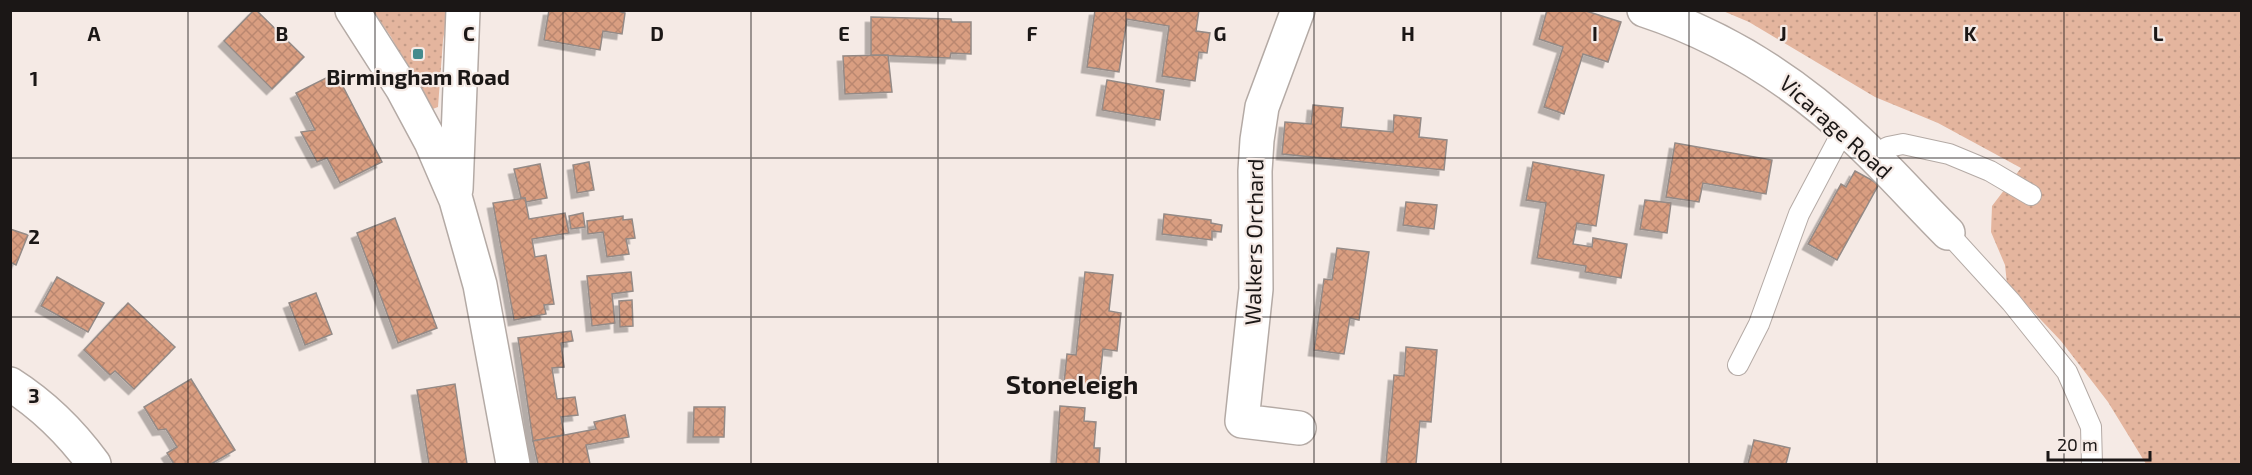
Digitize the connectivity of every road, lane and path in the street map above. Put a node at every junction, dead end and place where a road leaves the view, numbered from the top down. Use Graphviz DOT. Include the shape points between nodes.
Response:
graph roads {
  1 [pos="352,10"];
  2 [pos="463,10"];
  3 [pos="1298,10"];
  4 [pos="1663,13"];
  5 [pos="1844,129"];
  6 [pos="1874,158"];
  7 [pos="2031,195"];
  8 [pos="456,200"];
  9 [pos="1948,233"];
  10 [pos="1738,365"];
  11 [pos="10,384"];
  12 [pos="1299,428"];
  13 [pos="94,465"];
  14 [pos="513,465"];
  15 [pos="2092,465"];
  1 -- 8 [label="street" via="402,88"];
  2 -- 8 [label="street"];
  3 -- 12 [label="street, Walkers Orchard" via="1260,118 1255,171 1256,289 1242,422"];
  4 -- 5 [label="street, Vicarage Road" via="1776,74"];
  5 -- 6 [label="street, Vicarage Road"];
  5 -- 10 [label="lane" via="1799,214 1759,324"];
  6 -- 7 [label="lane" via="1888,147 1903,144 1949,154 1990,171"];
  6 -- 9 [label="street, Vicarage Road"];
  8 -- 14 [label="street" via="480,285"];
  9 -- 15 [label="lane" via="2067,372 2091,427"];
  11 -- 13 [label="street" via="57,422"];
}
